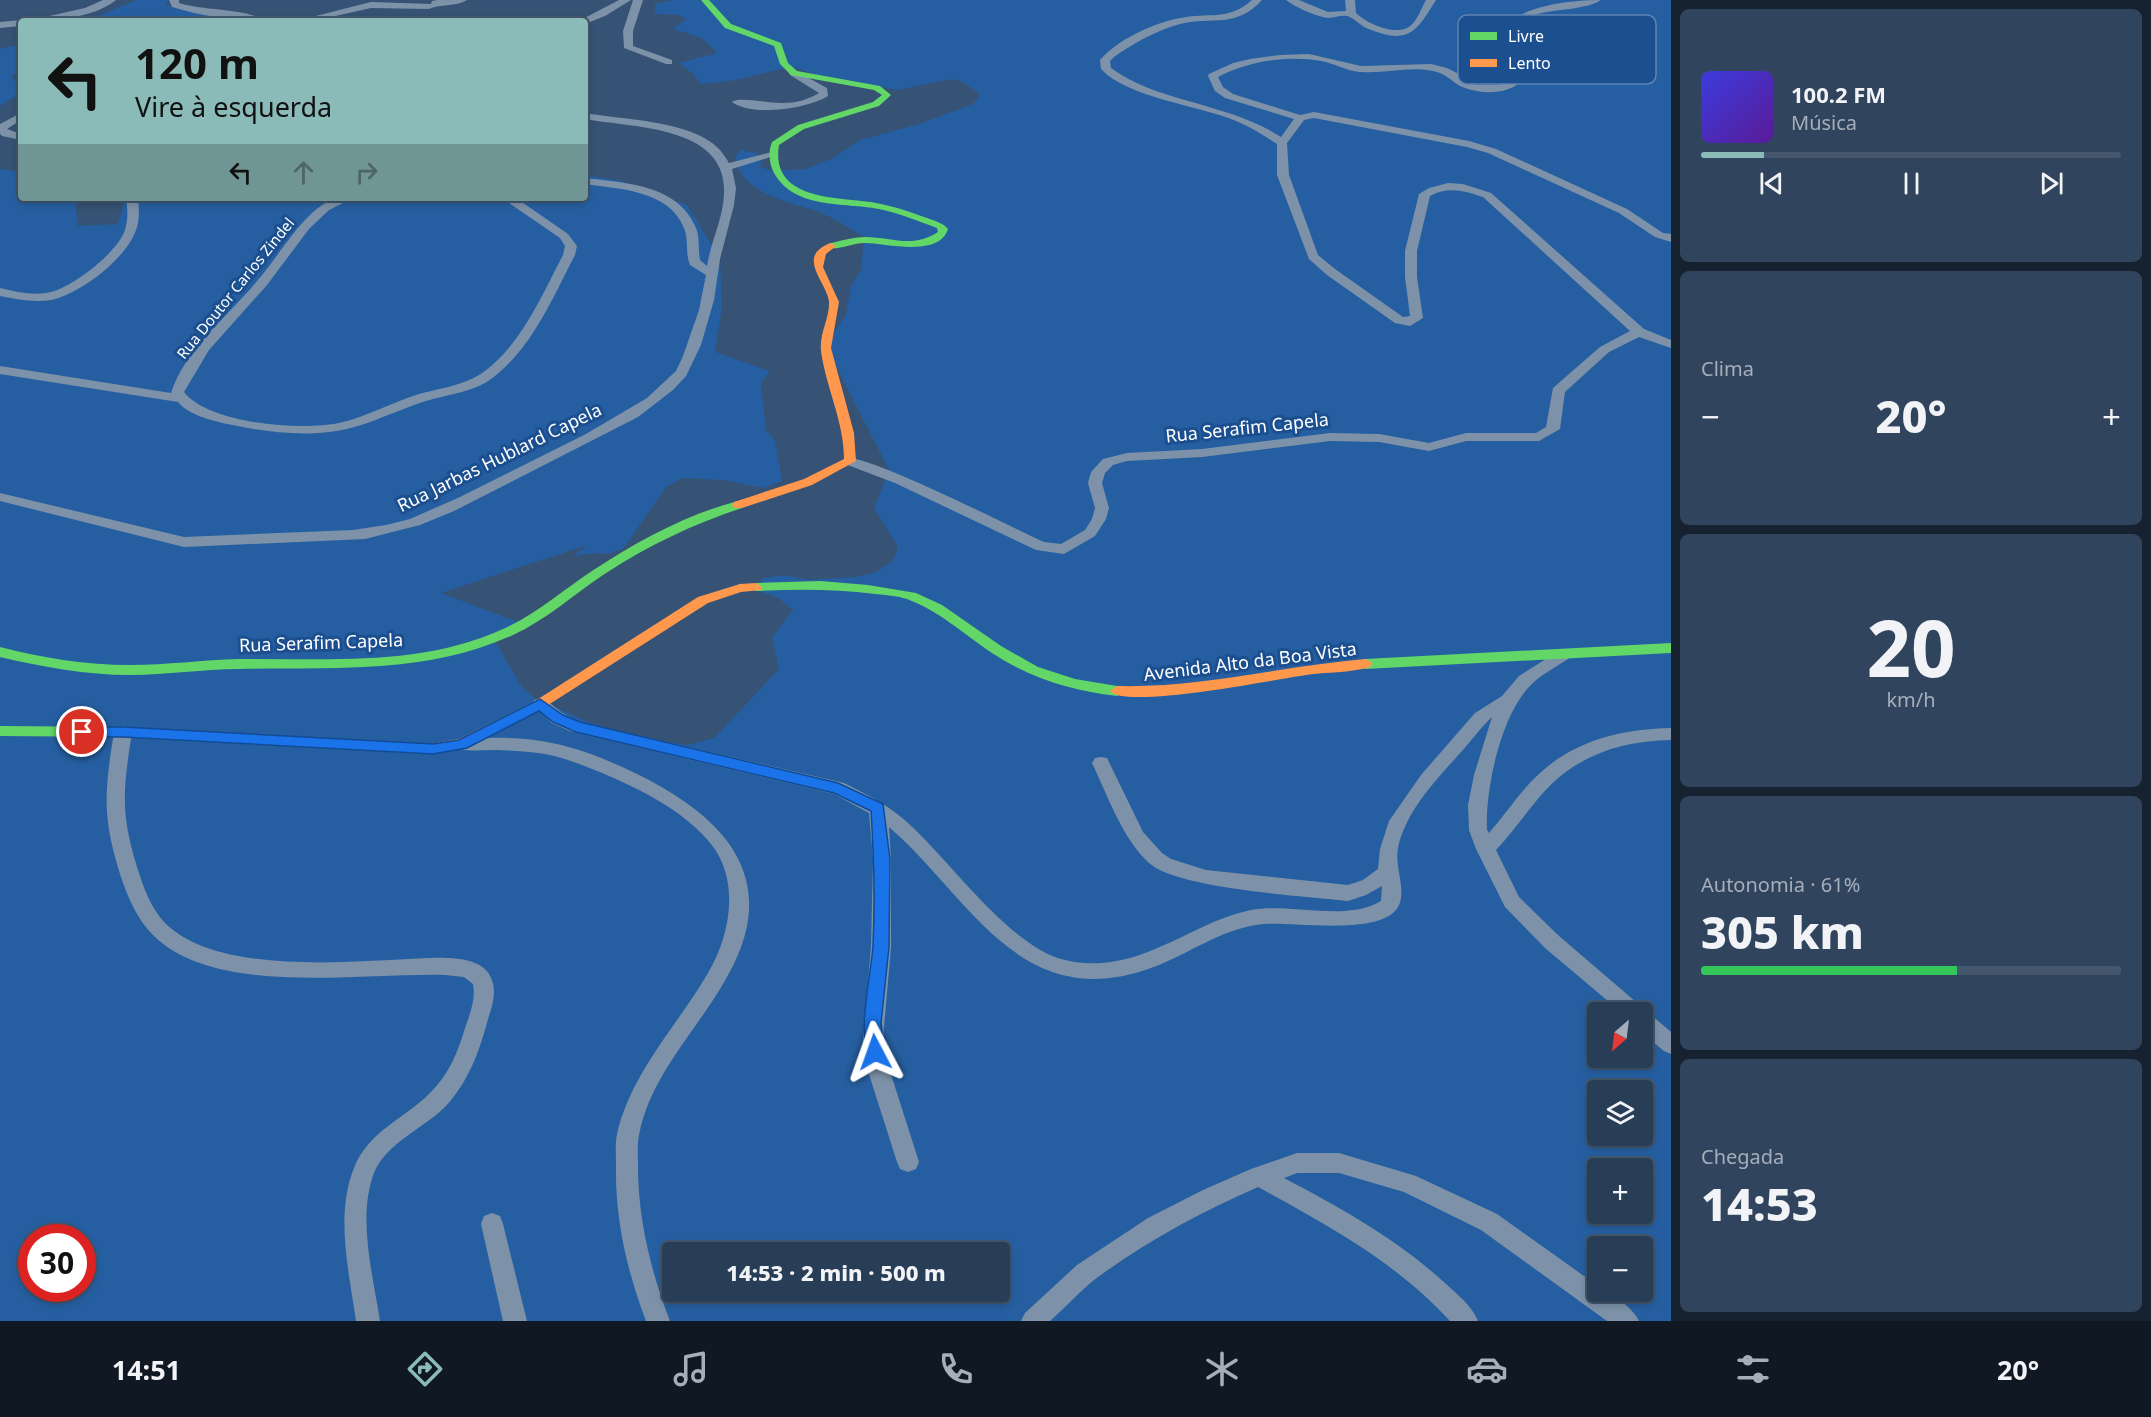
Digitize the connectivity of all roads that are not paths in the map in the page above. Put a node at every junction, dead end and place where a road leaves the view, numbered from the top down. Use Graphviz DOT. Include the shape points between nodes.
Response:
graph roads {
  1 [pos="111,0"];
  2 [pos="174,0"];
  3 [pos="462,0"];
  4 [pos="626,0"];
  5 [pos="638,0"];
  6 [pos="705,0"];
  7 [pos="1257,0"];
  8 [pos="1291,0"];
  9 [pos="1350,0"];
  10 [pos="1431,0"];
  11 [pos="1596,0"];
  12 [pos="434,3"];
  13 [pos="1352,13"];
  14 [pos="1530,15"];
  15 [pos="412,16"];
  16 [pos="47,18"];
  17 [pos="249,18"];
  18 [pos="314,18"];
  19 [pos="588,19"];
  20 [pos="18,23"];
  21 [pos="0,26"];
  22 [pos="669,62"];
  23 [pos="794,73"];
  24 [pos="1458,76"];
  25 [pos="1465,84"];
  26 [pos="1508,84"];
  27 [pos="737,102"];
  28 [pos="18,117"];
  29 [pos="588,117"];
  30 [pos="1299,118"];
  31 [pos="0,128"];
  32 [pos="18,137"];
  33 [pos="1282,144"];
  34 [pos="772,154"];
  35 [pos="727,167"];
  36 [pos="588,182"];
  37 [pos="132,201"];
  38 [pos="340,201"];
  39 [pos="512,201"];
  40 [pos="1671,238"];
  41 [pos="710,272"];
  42 [pos="3,295"];
  43 [pos="1639,332"];
  44 [pos="1671,344"];
  45 [pos="0,370"];
  46 [pos="179,398"];
  47 [pos="850,461"];
  48 [pos="0,497"];
  49 [pos="1671,648"];
  50 [pos="0,652"];
  51 [pos="1562,655"];
  52 [pos="1508,700"];
  53 [pos="540,704"];
  54 [pos="0,731"];
  55 [pos="123,732"];
  56 [pos="1671,734"];
  57 [pos="462,744"];
  58 [pos="1101,763"];
  59 [pos="878,808"];
  60 [pos="1485,849"];
  61 [pos="1388,871"];
  62 [pos="1623,1002"];
  63 [pos="1653,1029"];
  64 [pos="1671,1045"];
  65 [pos="908,1162"];
  66 [pos="1259,1176"];
  67 [pos="492,1224"];
  68 [pos="368,1321"];
  69 [pos="515,1321"];
  70 [pos="658,1321"];
  71 [pos="1033,1321"];
  72 [pos="1466,1321"];
  73 [pos="1627,1321"];
  1 -- 16 [label="street" via="88,10"];
  2 -- 17 [label="street" via="175,5 184,8"];
  3 -- 12 [label="street"];
  4 -- 19 [label="street"];
  5 -- 22 [label="street" via="627,44"];
  6 -- 23 [label="street" via="728,26 778,45 784,64"];
  7 -- 33 [label="street" via="1240,15 1175,22 1113,51 1105,60 1106,69 1125,83 1238,118"];
  8 -- 13 [label="street" via="1327,15"];
  9 -- 13 [label="street"];
  10 -- 13 [label="street" via="1409,31 1372,27"];
  11 -- 14 [label="street"];
  12 -- 15 [label="street"];
  12 -- 18 [label="street" via="371,5"];
  20 -- 21 [label="street"];
  23 -- 27 [label="street" via="818,85 824,94 817,100 795,105"];
  23 -- 34 [label="street" via="877,88 888,95 876,104 790,132 775,144"];
  24 -- 30 [label="street" via="1428,67 1362,69 1299,57 1247,63 1213,76 1219,89 1229,96"];
  25 -- 26 [label="street" via="1486,89"];
  28 -- 31 [label="street"];
  29 -- 35 [label="street" via="694,137 720,155"];
  30 -- 33 [label="street"];
  30 -- 40 [label="street" via="1334,117 1492,151 1623,211 1652,231"];
  31 -- 32 [label="street"];
  33 -- 43 [label="street" via="1282,174 1313,256 1399,320 1410,322 1417,318 1411,251 1425,195 1446,185 1487,195"];
  34 -- 35 [label="street"];
  34 -- 47 [label="street" via="781,176 803,196 877,206 943,229 923,245 872,240 838,245 820,256 819,270 834,301 825,348 851,447"];
  35 -- 41 [label="street, Rua Jarbas Hublard Capela" via="727,215"];
  36 -- 41 [label="street" via="644,191 671,201 690,230 696,265"];
  37 -- 42 [label="street" via="133,222 128,237 72,288 55,295"];
  38 -- 46 [label="street, Rua Doutor Carlos Zindel" via="313,219 227,321 184,377 177,392"];
  39 -- 46 [label="street" via="571,246 525,334 490,374 464,386 328,429 305,431 260,426 201,411"];
  41 -- 48 [label="street, Rua Jarbas Hublard Capela" via="710,290 690,358 668,387 620,421 434,514 398,528 356,535 184,542"];
  43 -- 44 [label="street"];
  43 -- 47 [label="street, Rua Serafim Capela" via="1601,350 1558,391 1553,429 1539,437 1466,437 1429,447 1379,438 1330,437 1108,462 1098,472 1095,483 1102,508 1099,519 1090,533 1064,549 1041,547"];
  45 -- 46 [label="street"];
  47 -- 50 [label="street, Rua Serafim Capela" via="813,481 674,529 623,557 507,633 448,653 330,665 206,665 129,670 77,667"];
  49 -- 51 [label="street, Avenida Alto da Boa Vista"];
  51 -- 52 [label="street" via="1525,680"];
  51 -- 53 [label="street, Avenida Alto da Boa Vista" via="1327,666 1224,686 1142,693 1088,689 1009,658 927,601 870,589 795,584 740,588 703,600"];
  52 -- 60 [label="street" via="1477,805 1478,830"];
  52 -- 61 [label="street" via="1484,715 1405,809 1389,847"];
  53 -- 57 [label="street, Avenida Alto da Boa Vista"];
  53 -- 59 [label="street" via="576,727 838,788"];
  54 -- 55 [label="street, Avenida Alto da Boa Vista"];
  55 -- 57 [label="street, Avenida Alto da Boa Vista" via="433,749"];
  55 -- 68 [label="street" via="114,791 116,830 137,900 168,936 227,962 285,969 434,966 463,969 482,981 481,1011 459,1072 432,1107 390,1138 364,1170 358,1198 358,1247"];
  56 -- 60 [label="street" via="1619,738 1590,748 1546,778"];
  57 -- 70 [label="street" via="551,749 636,782 705,826 721,844 736,878 740,907 728,955 656,1070 634,1112 627,1136 627,1205 649,1299"];
  58 -- 61 [label="street" via="1136,836 1155,858 1177,870 1206,877 1348,893 1362,891"];
  59 -- 61 [label="street" via="1023,948 1062,968 1113,970 1133,965 1251,918 1362,917 1380,912 1393,896"];
  59 -- 65 [label="street" via="881,947 873,1039 877,1065"];
  60 -- 62 [label="street" via="1512,902"];
  63 -- 64 [label="street"];
  66 -- 71 [label="street" via="1156,1226 1085,1273"];
  66 -- 72 [label="street" via="1345,1222 1403,1260 1439,1290"];
  66 -- 73 [label="street" via="1297,1163 1339,1163 1408,1183 1489,1222"];
  67 -- 69 [label="street"];
}
